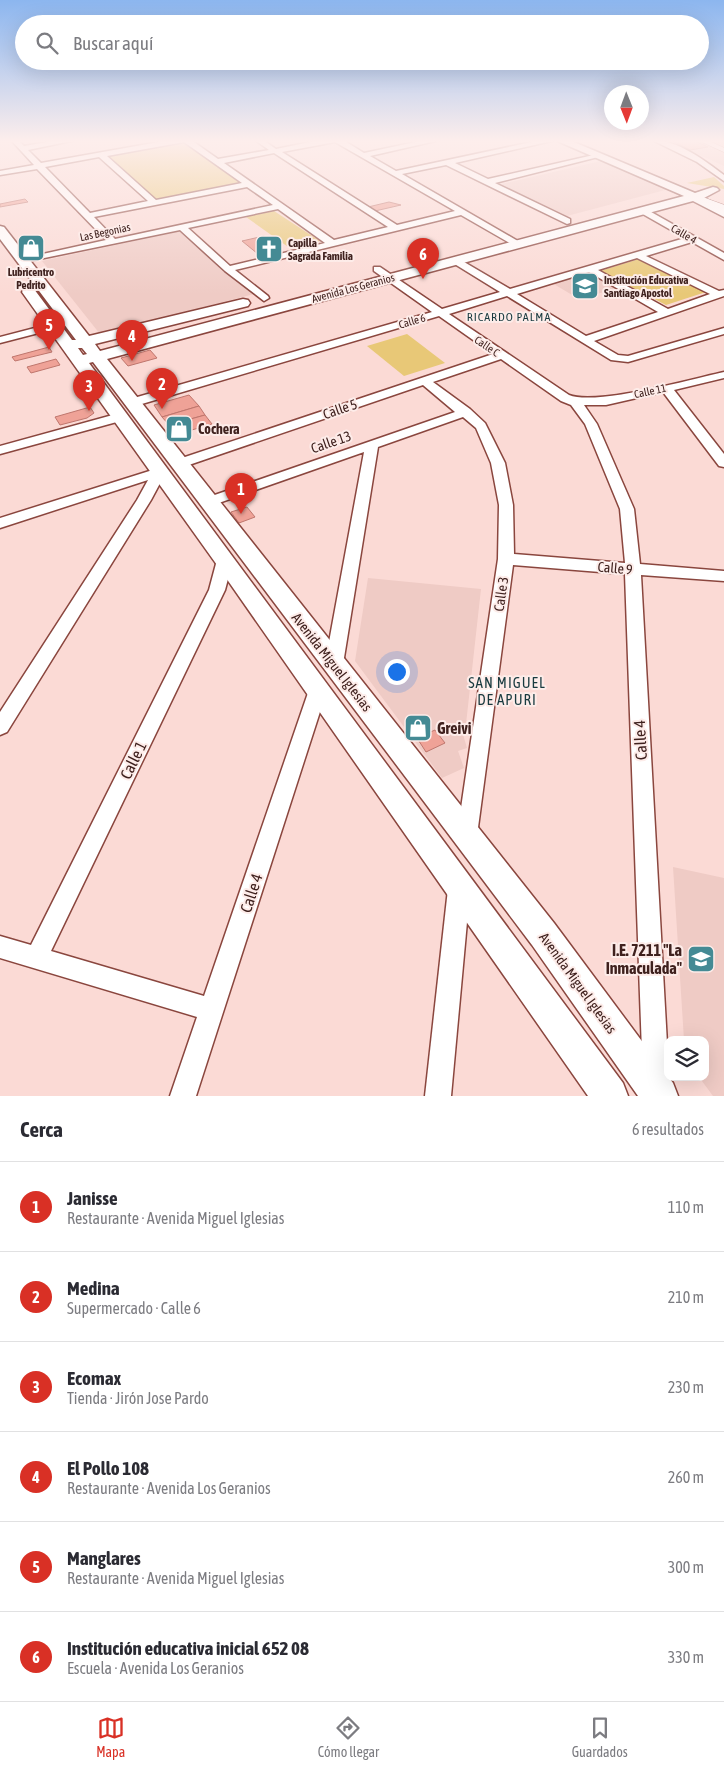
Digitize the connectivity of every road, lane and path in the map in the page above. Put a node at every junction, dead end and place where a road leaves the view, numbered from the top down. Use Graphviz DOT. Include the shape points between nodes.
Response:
graph roads {
  1 [pos="63,191"];
  2 [pos="142,191"];
  3 [pos="211,191"];
  4 [pos="258,191"];
  5 [pos="336,191"];
  6 [pos="426,191"];
  7 [pos="506,191"];
  8 [pos="684,191"];
  9 [pos="693,191"];
  10 [pos="706,200"];
  11 [pos="154,202"];
  12 [pos="280,206"];
  13 [pos="724,207"];
  14 [pos="644,211"];
  15 [pos="462,212"];
  16 [pos="87,216"];
  17 [pos="567,221"];
  18 [pos="182,227"];
  19 [pos="395,228"];
  20 [pos="0,230"];
  21 [pos="505,237"];
  22 [pos="694,239"];
  23 [pos="113,242"];
  24 [pos="332,243"];
  25 [pos="518,244"];
  26 [pos="0,254"];
  27 [pos="637,255"];
  28 [pos="724,257"];
  29 [pos="23,261"];
  30 [pos="456,261"];
  31 [pos="228,268"];
  32 [pos="377,269"];
  33 [pos="590,269"];
  34 [pos="390,278"];
  35 [pos="508,293"];
  36 [pos="721,294"];
  37 [pos="273,295"];
  38 [pos="439,313"];
  39 [pos="668,313"];
  40 [pos="54,326"];
  41 [pos="724,331"];
  42 [pos="0,340"];
  43 [pos="585,340"];
  44 [pos="82,352"];
  45 [pos="502,355"];
  46 [pos="724,375"];
  47 [pos="425,381"];
  48 [pos="666,388"];
  49 [pos="575,402"];
  50 [pos="126,410"];
  51 [pos="466,412"];
  52 [pos="372,445"];
  53 [pos="1,448"];
  54 [pos="724,463"];
  55 [pos="169,468"];
  56 [pos="208,502"];
  57 [pos="0,523"];
  58 [pos="506,559"];
  59 [pos="225,560"];
  60 [pos="632,569"];
  61 [pos="724,576"];
  62 [pos="334,664"];
  63 [pos="318,690"];
  64 [pos="0,727"];
  65 [pos="467,836"];
  66 [pos="460,886"];
  67 [pos="0,947"];
  68 [pos="36,958"];
  69 [pos="212,1010"];
  70 [pos="658,1093"];
  71 [pos="183,1096"];
  72 [pos="438,1096"];
  73 [pos="610,1096"];
  1 -- 16 [label="street"];
  2 -- 11 [label="street"];
  3 -- 11 [label="street"];
  4 -- 12 [label="street"];
  5 -- 19 [label="street"];
  6 -- 15 [label="street"];
  7 -- 17 [label="street"];
  8 -- 10 [label="main road"];
  9 -- 10 [label="main road"];
  10 -- 13 [label="lane"];
  10 -- 14 [label="main road, Avenida Los Geranios"];
  10 -- 17 [label="main road, Avenida Los Geranios"];
  11 -- 16 [label="street"];
  12 -- 18 [label="street, Las Begonias"];
  12 -- 24 [label="street"];
  14 -- 22 [label="street, Calle 4"];
  14 -- 25 [label="main road, Avenida Los Geranios"];
  15 -- 19 [label="street"];
  15 -- 21 [label="street"];
  16 -- 23 [label="street"];
  17 -- 21 [label="main road, Avenida Los Geranios"];
  18 -- 23 [label="street, Las Begonias"];
  18 -- 31 [label="street"];
  19 -- 24 [label="street"];
  20 -- 29 [label="main road, Avenida Miguel Iglesias"];
  21 -- 25 [label="street"];
  21 -- 32 [label="main road, Avenida Los Geranios"];
  22 -- 27 [label="street, Calle 6"];
  22 -- 28 [label="street, Calle 4"];
  23 -- 29 [label="street, Las Begonias"];
  24 -- 31 [label="street"];
  25 -- 30 [label="main road, Avenida Los Geranios"];
  26 -- 40 [label="main road, Avenida Miguel Iglesias"];
  27 -- 33 [label="street, Calle 6"];
  27 -- 36 [label="street"];
  29 -- 44 [label="main road, Avenida Miguel Iglesias"];
  30 -- 34 [label="main road, Avenida Los Geranios"];
  30 -- 35 [label="street"];
  31 -- 37 [label="street"];
  32 -- 34 [label="street, Calle C"];
  32 -- 37 [label="main road, Avenida Los Geranios"];
  33 -- 35 [label="street, Calle 6"];
  33 -- 39 [label="street"];
  34 -- 38 [label="street, Calle C"];
  34 -- 44 [label="main road, Avenida Los Geranios"];
  35 -- 38 [label="street, Calle 6"];
  35 -- 43 [label="street"];
  36 -- 39 [label="street"];
  37 -- 44 [label="main road, Avenida Los Geranios"];
  38 -- 45 [label="street, Calle C"];
  38 -- 50 [label="street, Calle 6"];
  39 -- 43 [label="street"];
  40 -- 42 [label="street"];
  40 -- 44 [label="main road, Avenida Miguel Iglesias"];
  41 -- 43 [label="street" via="624,359 615,358"];
  44 -- 50 [label="main road, Avenida Miguel Iglesias"];
  45 -- 47 [label="street, Calle 5"];
  45 -- 49 [label="street, Calle C"];
  46 -- 48 [label="street, Calle 11"];
  47 -- 51 [label="street, Calle 3"];
  47 -- 55 [label="street, Calle 5"];
  48 -- 49 [label="street, Calle 11" via="606,401"];
  48 -- 54 [label="street"];
  49 -- 60 [label="street, Calle 4" via="591,424 627,509"];
  50 -- 53 [label="street, Calle 6"];
  50 -- 55 [label="main road, Avenida Miguel Iglesias"];
  51 -- 52 [label="street, Calle 13"];
  51 -- 58 [label="street, Calle 3" via="481,426 498,463 506,505"];
  52 -- 56 [label="street, Calle 13"];
  52 -- 62 [label="street"];
  55 -- 56 [label="main road, Avenida Miguel Iglesias"];
  55 -- 57 [label="street, Calle 5"];
  55 -- 59 [label="main road, Avenida Miguel Iglesias"];
  55 -- 64 [label="street" via="144,500"];
  56 -- 62 [label="main road, Avenida Miguel Iglesias"];
  58 -- 60 [label="street, Calle 9"];
  58 -- 65 [label="street, Calle 3"];
  59 -- 63 [label="main road, Avenida Miguel Iglesias"];
  59 -- 68 [label="street, Calle 1" via="217,590"];
  60 -- 61 [label="street, Calle 9"];
  60 -- 70 [label="street, Calle 4"];
  62 -- 65 [label="main road, Avenida Miguel Iglesias"];
  63 -- 66 [label="main road, Avenida Miguel Iglesias"];
  63 -- 69 [label="street, Calle 4"];
  65 -- 70 [label="main road, Avenida Miguel Iglesias" via="543,934"];
  66 -- 72 [label="street"];
  66 -- 73 [label="main road, Avenida Miguel Iglesias"];
  67 -- 68 [label="street"];
  68 -- 69 [label="street"];
  69 -- 71 [label="street, Calle 4"];
}
